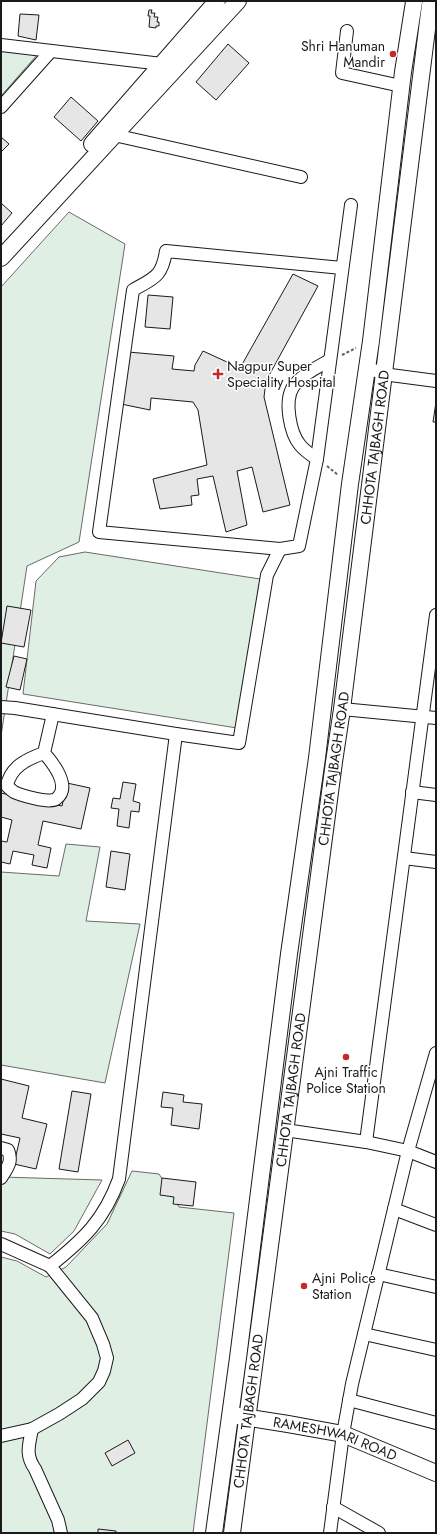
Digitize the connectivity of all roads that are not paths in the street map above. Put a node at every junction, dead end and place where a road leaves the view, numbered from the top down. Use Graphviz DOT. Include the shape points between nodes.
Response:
graph roads {
  1 [pos="217,1"];
  2 [pos="238,1"];
  3 [pos="427,2"];
  4 [pos="348,31"];
  5 [pos="1,45"];
  6 [pos="51,51"];
  7 [pos="162,64"];
  8 [pos="402,86"];
  9 [pos="1,106"];
  10 [pos="114,135"];
  11 [pos="301,177"];
  12 [pos="351,205"];
  13 [pos="1,247"];
  14 [pos="1,258"];
  15 [pos="342,268"];
  16 [pos="330,360"];
  17 [pos="367,367"];
  18 [pos="383,374"];
  19 [pos="436,381"];
  20 [pos="317,459"];
  21 [pos="280,549"];
  22 [pos="436,615"];
  23 [pos="435,635"];
  24 [pos="1,707"];
  25 [pos="324,707"];
  26 [pos="342,709"];
  27 [pos="53,714"];
  28 [pos="423,717"];
  29 [pos="436,718"];
  30 [pos="176,734"];
  31 [pos="44,753"];
  32 [pos="412,792"];
  33 [pos="436,795"];
  34 [pos="404,858"];
  35 [pos="436,862"];
  36 [pos="436,1053"];
  37 [pos="432,1085"];
  38 [pos="286,1130"];
  39 [pos="366,1142"];
  40 [pos="1,1148"];
  41 [pos="408,1151"];
  42 [pos="436,1162"];
  43 [pos="1,1178"];
  44 [pos="394,1209"];
  45 [pos="436,1225"];
  46 [pos="1,1244"];
  47 [pos="50,1266"];
  48 [pos="378,1274"];
  49 [pos="436,1287"];
  50 [pos="364,1334"];
  51 [pos="436,1350"];
  52 [pos="349,1400"];
  53 [pos="230,1416"];
  54 [pos="248,1417"];
  55 [pos="436,1423"];
  56 [pos="32,1429"];
  57 [pos="343,1434"];
  58 [pos="1,1436"];
  59 [pos="436,1473"];
  60 [pos="333,1507"];
  61 [pos="61,1533"];
  62 [pos="214,1533"];
  63 [pos="232,1533"];
  64 [pos="330,1533"];
  65 [pos="380,1533"];
  1 -- 7 [label="main road"];
  2 -- 10 [label="main road"];
  3 -- 8 [label="main road"];
  3 -- 18 [label="main road, CHHOTA TAJBAGH ROAD" via="390,332"];
  4 -- 8 [label="street" via="342,73"];
  5 -- 6 [label="street"];
  6 -- 7 [label="street"];
  6 -- 9 [label="street"];
  7 -- 13 [label="main road"];
  8 -- 17 [label="main road"];
  10 -- 11 [label="street"];
  10 -- 14 [label="main road"];
  12 -- 15 [label="street"];
  15 -- 16 [label="street"];
  15 -- 21 [label="street" via="166,251 159,274 133,290 98,532"];
  16 -- 20 [label="street"];
  16 -- 20 [label="street" via="309,371 293,387 288,404 292,431 300,445"];
  17 -- 18 [label="street"];
  17 -- 25 [label="main road" via="350,484"];
  18 -- 19 [label="street"];
  18 -- 26 [label="main road, CHHOTA TAJBAGH ROAD"];
  20 -- 21 [label="street" via="300,546"];
  21 -- 30 [label="street" via="267,575 239,743"];
  22 -- 23 [label="street"];
  23 -- 28 [label="street"];
  24 -- 27 [label="street"];
  25 -- 26 [label="main road"];
  25 -- 53 [label="main road" via="286,978"];
  26 -- 28 [label="street"];
  26 -- 38 [label="main road, CHHOTA TAJBAGH ROAD"];
  27 -- 30 [label="street"];
  27 -- 31 [label="street"];
  28 -- 29 [label="street"];
  28 -- 32 [label="street"];
  30 -- 47 [label="street" via="119,1179 112,1198 97,1223 86,1236"];
  31 -- 31 [label="street" via="11,772 7,786 9,789 36,798 52,801 56,799 61,792 60,776"];
  32 -- 33 [label="street"];
  32 -- 34 [label="street"];
  34 -- 35 [label="street"];
  34 -- 39 [label="street"];
  36 -- 37 [label="street"];
  37 -- 41 [label="street"];
  38 -- 39 [label="street"];
  38 -- 54 [label="main road, CHHOTA TAJBAGH ROAD"];
  39 -- 41 [label="street"];
  40 -- 43 [label="street" via="8,1150 10,1156 10,1163"];
  41 -- 42 [label="street"];
  41 -- 44 [label="street"];
  44 -- 45 [label="street"];
  44 -- 48 [label="street"];
  46 -- 47 [label="street"];
  47 -- 56 [label="street" via="92,1318 107,1358 99,1382 82,1398"];
  48 -- 49 [label="street"];
  48 -- 50 [label="street"];
  50 -- 51 [label="street"];
  50 -- 52 [label="street"];
  52 -- 55 [label="street"];
  52 -- 57 [label="street"];
  53 -- 54 [label="main road, RAMESHWARI ROAD"];
  53 -- 62 [label="main road"];
  54 -- 57 [label="main road, RAMESHWARI ROAD"];
  54 -- 63 [label="main road, CHHOTA TAJBAGH ROAD"];
  56 -- 58 [label="street"];
  56 -- 61 [label="street" via="28,1455 58,1520"];
  57 -- 59 [label="main road, RAMESHWARI ROAD"];
  57 -- 60 [label="street"];
  60 -- 64 [label="street"];
  60 -- 65 [label="street"];
}
